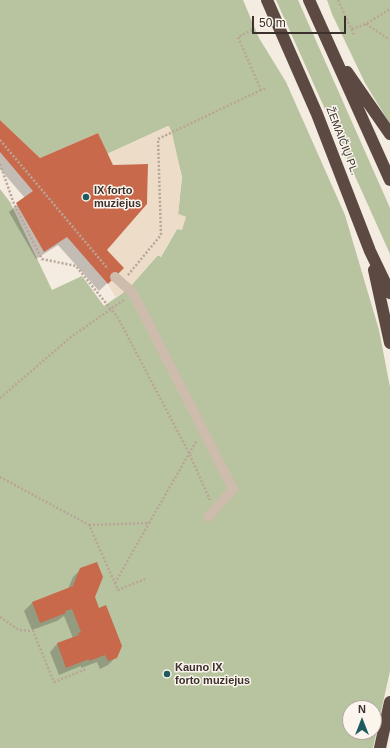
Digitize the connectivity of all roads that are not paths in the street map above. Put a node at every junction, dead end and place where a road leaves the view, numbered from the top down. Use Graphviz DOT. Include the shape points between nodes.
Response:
graph roads {
  1 [pos="267,0"];
  2 [pos="309,0"];
  3 [pos="330,47"];
  4 [pos="390,134"];
  5 [pos="390,180"];
  6 [pos="370,252"];
  7 [pos="118,280"];
  8 [pos="390,292"];
  9 [pos="390,343"];
  10 [pos="208,516"];
  11 [pos="390,702"];
  12 [pos="380,748"];
  1 -- 6 [label="highway, ŽEMAIČIŲ PL." via="317,114"];
  2 -- 3 [label="highway"];
  3 -- 4 [label="highway"];
  3 -- 5 [label="highway"];
  6 -- 8 [label="highway, ŽEMAIČIŲ PL."];
  6 -- 9 [label="highway"];
  7 -- 10 [label="street" via="133,293 233,489"];
  11 -- 12 [label="highway"];
}
